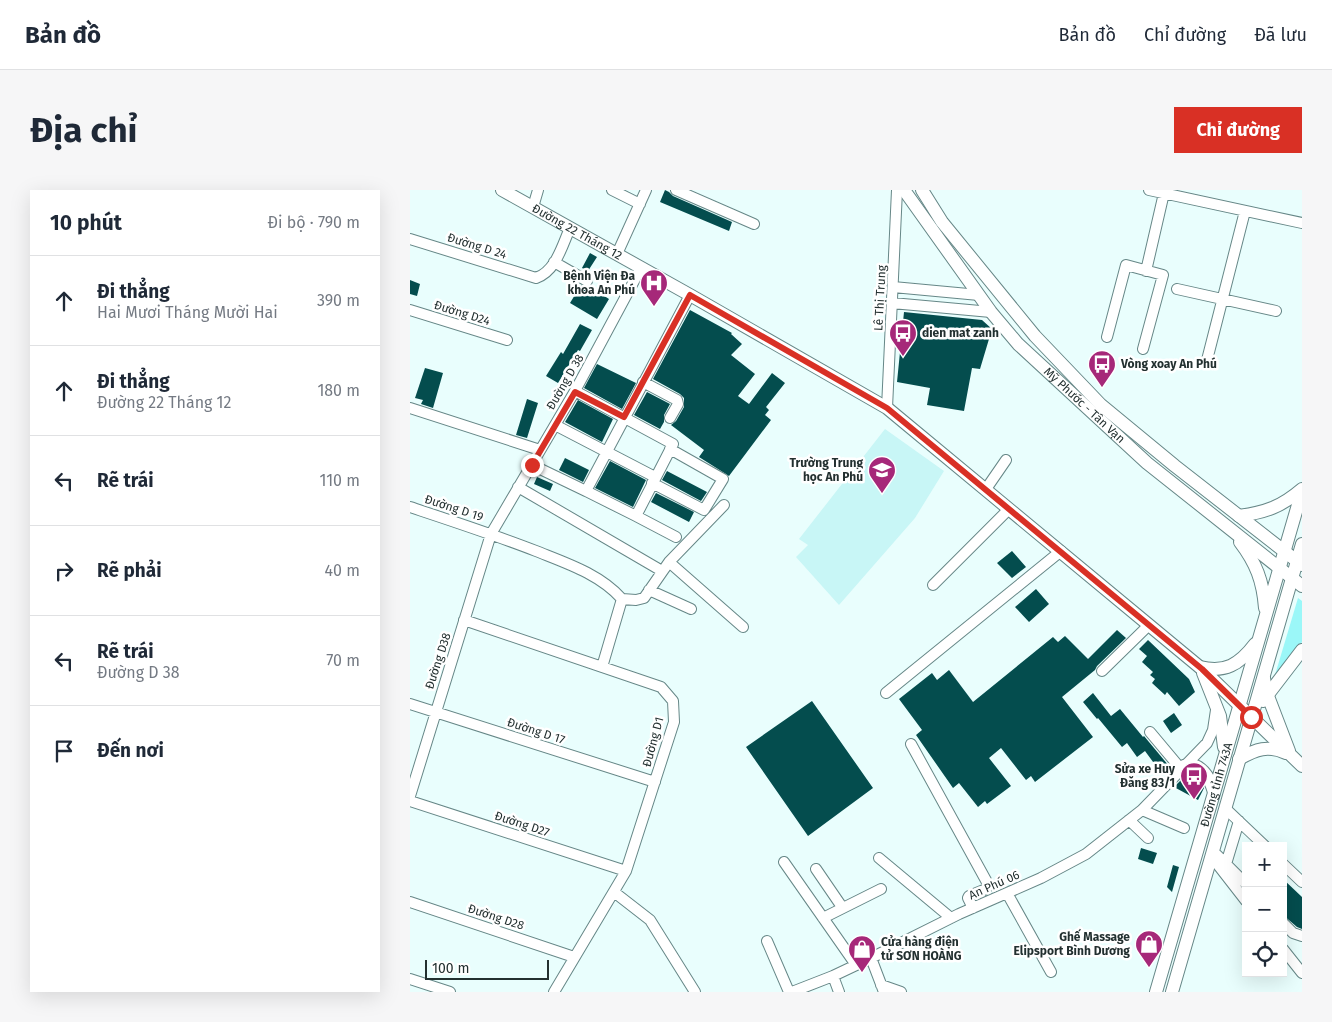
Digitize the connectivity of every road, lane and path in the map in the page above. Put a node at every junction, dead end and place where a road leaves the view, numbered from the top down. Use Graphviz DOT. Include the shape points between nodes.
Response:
graph roads {
  1 [pos="502,190"];
  2 [pos="538,190"];
  3 [pos="612,190"];
  4 [pos="646,190"];
  5 [pos="676,190"];
  6 [pos="897,190"];
  7 [pos="904,190"];
  8 [pos="922,190"];
  9 [pos="1149,190"];
  10 [pos="1164,193"];
  11 [pos="640,204"];
  12 [pos="533,207"];
  13 [pos="1245,210"];
  14 [pos="1302,223"];
  15 [pos="754,224"];
  16 [pos="570,228"];
  17 [pos="410,238"];
  18 [pos="617,254"];
  19 [pos="554,262"];
  20 [pos="641,268"];
  21 [pos="1146,271"];
  22 [pos="587,281"];
  23 [pos="893,287"];
  24 [pos="1177,289"];
  25 [pos="979,294"];
  26 [pos="690,295"];
  27 [pos="1222,299"];
  28 [pos="892,303"];
  29 [pos="410,310"];
  30 [pos="1276,311"];
  31 [pos="991,312"];
  32 [pos="1107,337"];
  33 [pos="507,340"];
  34 [pos="1143,348"];
  35 [pos="1207,360"];
  36 [pos="643,382"];
  37 [pos="575,392"];
  38 [pos="410,408"];
  39 [pos="887,408"];
  40 [pos="624,417"];
  41 [pos="670,418"];
  42 [pos="554,425"];
  43 [pos="670,449"];
  44 [pos="540,450"];
  45 [pos="606,452"];
  46 [pos="1006,460"];
  47 [pos="532,465"];
  48 [pos="654,480"];
  49 [pos="518,487"];
  50 [pos="986,489"];
  51 [pos="1302,490"];
  52 [pos="586,491"];
  53 [pos="724,505"];
  54 [pos="410,507"];
  55 [pos="1009,509"];
  56 [pos="636,516"];
  57 [pos="1239,516"];
  58 [pos="1232,529"];
  59 [pos="491,534"];
  60 [pos="676,537"];
  61 [pos="1302,544"];
  62 [pos="1061,551"];
  63 [pos="1285,552"];
  64 [pos="669,562"];
  65 [pos="1300,563"];
  66 [pos="1280,568"];
  67 [pos="662,571"];
  68 [pos="1297,582"];
  69 [pos="933,585"];
  70 [pos="649,590"];
  71 [pos="622,599"];
  72 [pos="691,609"];
  73 [pos="1266,617"];
  74 [pos="464,620"];
  75 [pos="1149,625"];
  76 [pos="743,627"];
  77 [pos="1260,638"];
  78 [pos="1302,650"];
  79 [pos="1200,666"];
  80 [pos="602,667"];
  81 [pos="1102,671"];
  82 [pos="1263,674"];
  83 [pos="886,693"];
  84 [pos="1268,695"];
  85 [pos="410,704"];
  86 [pos="1216,705"];
  87 [pos="1240,706"];
  88 [pos="435,712"];
  89 [pos="1251,717"];
  90 [pos="1150,732"];
  91 [pos="911,744"];
  92 [pos="1291,756"];
  93 [pos="1224,758"];
  94 [pos="1240,759"];
  95 [pos="1302,766"];
  96 [pos="1182,768"];
  97 [pos="655,782"];
  98 [pos="1214,792"];
  99 [pos="410,796"];
  100 [pos="410,801"];
  101 [pos="1225,808"];
  102 [pos="1142,810"];
  103 [pos="1129,820"];
  104 [pos="1239,821"];
  105 [pos="1184,828"];
  106 [pos="1148,838"];
  107 [pos="1261,842"];
  108 [pos="1212,853"];
  109 [pos="879,858"];
  110 [pos="784,862"];
  111 [pos="1226,864"];
  112 [pos="1287,868"];
  113 [pos="816,869"];
  114 [pos="626,871"];
  115 [pos="1242,880"];
  116 [pos="1302,882"];
  117 [pos="881,889"];
  118 [pos="614,892"];
  119 [pos="1007,892"];
  120 [pos="1242,895"];
  121 [pos="410,902"];
  122 [pos="842,907"];
  123 [pos="973,908"];
  124 [pos="823,918"];
  125 [pos="951,918"];
  126 [pos="1287,927"];
  127 [pos="1302,936"];
  128 [pos="767,942"];
  129 [pos="1287,954"];
  130 [pos="574,957"];
  131 [pos="871,958"];
  132 [pos="856,964"];
  133 [pos="1051,972"];
  134 [pos="1302,973"];
  135 [pos="833,976"];
  136 [pos="410,978"];
  137 [pos="883,988"];
  138 [pos="796,991"];
  139 [pos="450,992"];
  140 [pos="554,992"];
  141 [pos="695,992"];
  142 [pos="839,992"];
  143 [pos="901,992"];
  144 [pos="1156,992"];
  145 [pos="1172,992"];
  1 -- 12 [label="main road, Đường 22 Tháng 12"];
  2 -- 12 [label="street"];
  3 -- 11 [label="street"];
  4 -- 11 [label="street"];
  5 -- 15 [label="street"];
  6 -- 23 [label="street, Lê Thị Trung"];
  7 -- 25 [label="main road, Mỹ Phước - Tân Vạn"];
  8 -- 57 [label="main road, Mỹ Phước - Tân Vạn" via="942,222 1036,336 1101,405"];
  9 -- 10 [label="street"];
  10 -- 13 [label="street"];
  10 -- 21 [label="street"];
  11 -- 18 [label="street"];
  12 -- 16 [label="main road, Đường 22 Tháng 12"];
  13 -- 14 [label="street"];
  13 -- 27 [label="street"];
  16 -- 18 [label="main road, Đường 22 Tháng 12"];
  16 -- 19 [label="street"];
  17 -- 19 [label="street, Đường D 24" via="536,278 546,274"];
  18 -- 20 [label="main road, Đường 22 Tháng 12"];
  19 -- 22 [label="street"];
  20 -- 26 [label="main road, Đường 22 Tháng 12"];
  20 -- 37 [label="street, Đường D 38"];
  21 -- 32 [label="street" via="1126,265"];
  21 -- 34 [label="street" via="1163,275"];
  23 -- 25 [label="street"];
  23 -- 28 [label="street, Lê Thị Trung"];
  24 -- 27 [label="street"];
  25 -- 31 [label="main road, Mỹ Phước - Tân Vạn"];
  26 -- 36 [label="street"];
  26 -- 39 [label="main road, Đường 22 Tháng 12"];
  27 -- 30 [label="street"];
  27 -- 35 [label="street"];
  28 -- 31 [label="street"];
  28 -- 39 [label="street, Lê Thị Trung"];
  29 -- 33 [label="street, Đường D24"];
  31 -- 58 [label="main road, Mỹ Phước - Tân Vạn" via="1018,344 1147,463"];
  36 -- 40 [label="street"];
  36 -- 41 [label="street" via="677,400"];
  37 -- 40 [label="street"];
  37 -- 42 [label="street, Đường D 38"];
  38 -- 44 [label="street"];
  39 -- 50 [label="main road, Đường 22 Tháng 12"];
  40 -- 43 [label="street" via="673,444"];
  40 -- 45 [label="street"];
  42 -- 44 [label="street, Đường D 38"];
  42 -- 45 [label="street"];
  43 -- 48 [label="street"];
  43 -- 48 [label="street" via="723,479 704,510"];
  44 -- 47 [label="street, Đường D 38"];
  45 -- 48 [label="street"];
  45 -- 52 [label="street"];
  46 -- 50 [label="street"];
  47 -- 49 [label="street, Đường D 38"];
  47 -- 52 [label="street"];
  48 -- 56 [label="street"];
  49 -- 59 [label="street, Đường D 38"];
  49 -- 67 [label="street"];
  50 -- 55 [label="main road, Đường 22 Tháng 12"];
  51 -- 57 [label="main road" via="1272,509"];
  51 -- 63 [label="main road, Đường tỉnh 743A"];
  52 -- 56 [label="street"];
  53 -- 64 [label="street"];
  54 -- 59 [label="street, Đường D 19"];
  55 -- 62 [label="main road, Đường 22 Tháng 12"];
  55 -- 69 [label="street"];
  56 -- 60 [label="street"];
  57 -- 63 [label="main road, Mỹ Phước - Tân Vạn"];
  58 -- 66 [label="main road, Mỹ Phước - Tân Vạn"];
  58 -- 73 [label="main road" via="1253,559"];
  59 -- 71 [label="street, Đường D 19" via="582,569"];
  59 -- 74 [label="street, Đường D38"];
  61 -- 65 [label="main road, Đường tỉnh 743A"];
  62 -- 75 [label="main road, Đường 22 Tháng 12"];
  62 -- 83 [label="street"];
  63 -- 65 [label="main road, Mỹ Phước - Tân Vạn"];
  63 -- 66 [label="main road, Đường tỉnh 743A"];
  64 -- 67 [label="street"];
  64 -- 76 [label="street"];
  65 -- 68 [label="main road, Đường tỉnh 743A"];
  66 -- 68 [label="main road, Mỹ Phước - Tân Vạn"];
  66 -- 73 [label="main road, Đường tỉnh 743A"];
  67 -- 70 [label="street"];
  68 -- 82 [label="main road, Đường tỉnh 743A"];
  70 -- 71 [label="street" via="644,598"];
  70 -- 72 [label="street"];
  71 -- 80 [label="street"];
  73 -- 77 [label="main road, Đường tỉnh 743A"];
  74 -- 80 [label="street, Đường D1"];
  74 -- 88 [label="street, Đường D38"];
  75 -- 79 [label="main road, Đường 22 Tháng 12"];
  75 -- 81 [label="street"];
  77 -- 79 [label="main road" via="1247,654 1229,667 1217,670"];
  77 -- 87 [label="main road, Đường tỉnh 743A"];
  78 -- 84 [label="main road"];
  79 -- 86 [label="main road"];
  79 -- 87 [label="main road, Đường 22 Tháng 12"];
  80 -- 97 [label="street, Đường D1" via="661,687 673,701 674,722"];
  82 -- 84 [label="main road"];
  82 -- 89 [label="main road, Đường tỉnh 743A"];
  84 -- 89 [label="main road"];
  84 -- 92 [label="main road"];
  85 -- 88 [label="street, Đường D 17"];
  86 -- 93 [label="main road" via="1223,732"];
  86 -- 96 [label="street, An Phú 06" via="1210,738"];
  87 -- 89 [label="main road"];
  87 -- 93 [label="main road, Đường tỉnh 743A"];
  88 -- 97 [label="street, Đường D 17"];
  88 -- 99 [label="street, Đường D38"];
  89 -- 92 [label="main road"];
  89 -- 94 [label="main road, Đường tỉnh 743A"];
  90 -- 96 [label="street"];
  91 -- 123 [label="street" via="988,884 986,889 969,896"];
  92 -- 94 [label="main road" via="1268,748"];
  92 -- 95 [label="main road"];
  93 -- 98 [label="main road, Đường tỉnh 743A"];
  94 -- 101 [label="main road, Đường tỉnh 743A"];
  96 -- 98 [label="main road" via="1189,764 1206,773"];
  96 -- 102 [label="street, An Phú 06"];
  97 -- 114 [label="street, Đường D1"];
  98 -- 144 [label="main road, Đường tỉnh 743A"];
  100 -- 114 [label="street, Đường D27"];
  101 -- 104 [label="street"];
  101 -- 108 [label="main road, Đường tỉnh 743A"];
  102 -- 103 [label="street, An Phú 06"];
  102 -- 105 [label="street"];
  103 -- 106 [label="street"];
  103 -- 119 [label="street, An Phú 06" via="1086,854"];
  104 -- 107 [label="street"];
  104 -- 111 [label="street"];
  108 -- 111 [label="street"];
  108 -- 120 [label="street"];
  108 -- 145 [label="main road, Đường tỉnh 743A"];
  109 -- 125 [label="street"];
  110 -- 124 [label="street"];
  111 -- 115 [label="street"];
  112 -- 116 [label="street"];
  113 -- 122 [label="street"];
  114 -- 118 [label="street, Đường D1"];
  117 -- 122 [label="street"];
  118 -- 130 [label="street, Đường D1"];
  118 -- 141 [label="street" via="650,920"];
  119 -- 123 [label="street, An Phú 06"];
  119 -- 133 [label="street"];
  121 -- 130 [label="street, Đường D28"];
  122 -- 124 [label="street"];
  123 -- 125 [label="street, An Phú 06"];
  124 -- 132 [label="street"];
  125 -- 131 [label="street, An Phú 06"];
  126 -- 127 [label="street"];
  128 -- 138 [label="street"];
  129 -- 134 [label="street"];
  130 -- 140 [label="street, Đường D1"];
  131 -- 132 [label="street, An Phú 06"];
  131 -- 137 [label="street"];
  132 -- 135 [label="street, An Phú 06"];
  135 -- 138 [label="street, An Phú 06"];
  135 -- 142 [label="street"];
  136 -- 139 [label="street"];
  137 -- 143 [label="street"];
}
